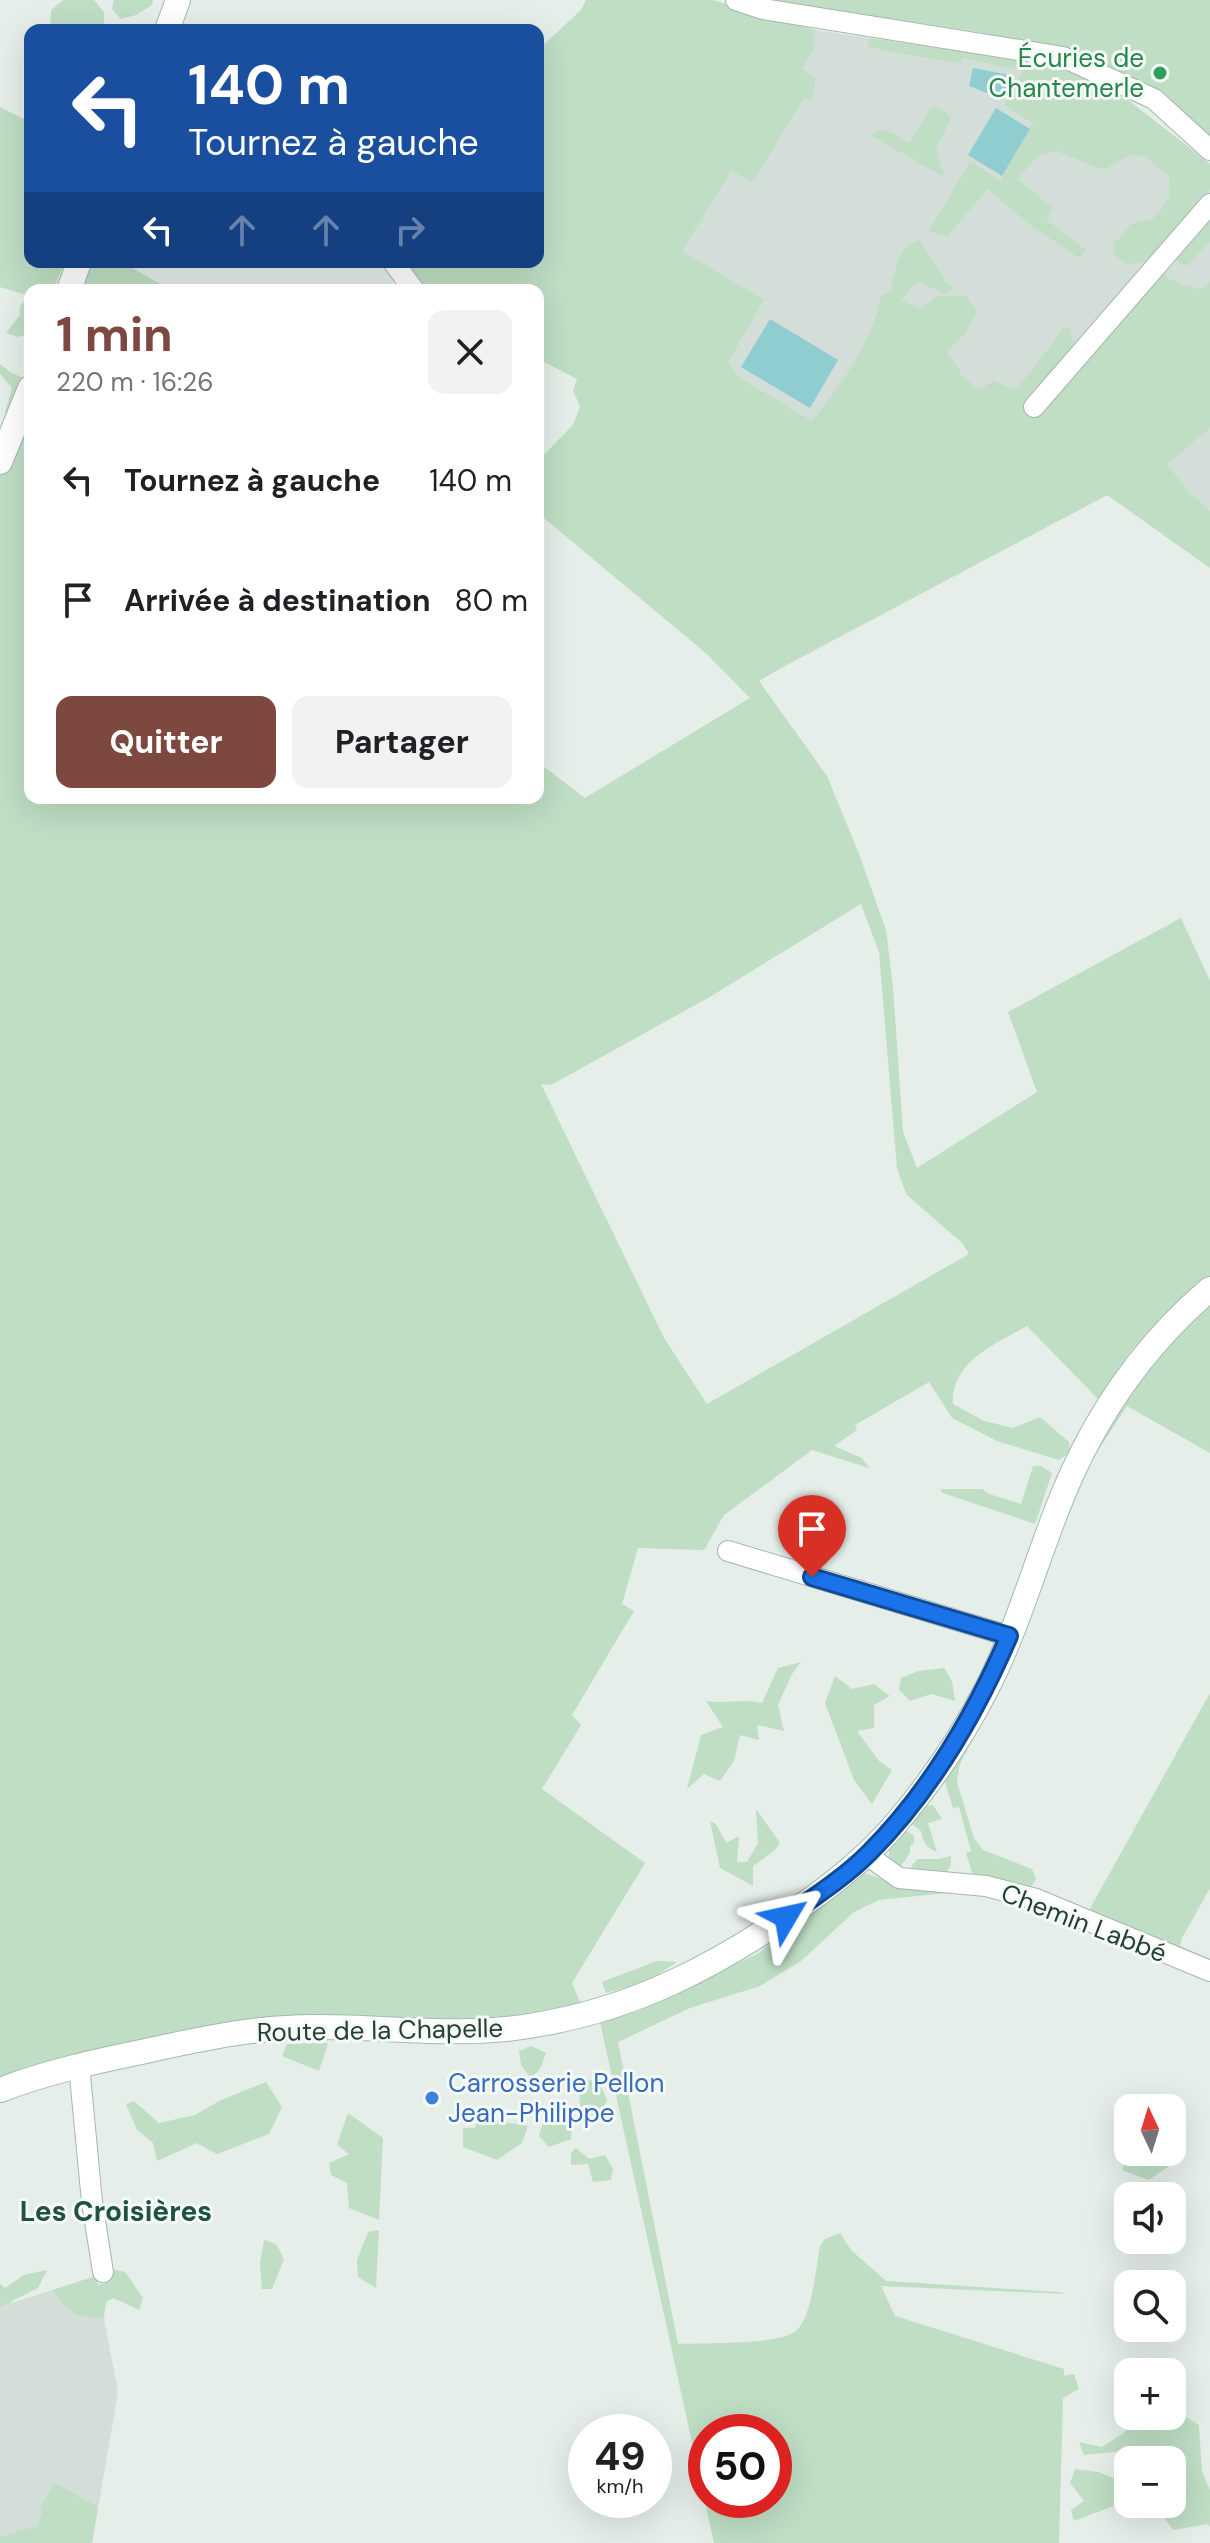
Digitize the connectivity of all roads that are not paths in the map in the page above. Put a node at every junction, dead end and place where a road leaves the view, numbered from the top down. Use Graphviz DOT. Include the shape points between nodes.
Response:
graph roads {
  1 [pos="178,0"];
  2 [pos="736,0"];
  3 [pos="169,24"];
  4 [pos="1210,150"];
  5 [pos="1210,204"];
  6 [pos="24,403"];
  7 [pos="1034,407"];
  8 [pos="0,462"];
  9 [pos="1210,1289"];
  10 [pos="728,1551"];
  11 [pos="1009,1636"];
  12 [pos="867,1855"];
  13 [pos="1210,1971"];
  14 [pos="79,2065"];
  15 [pos="0,2090"];
  16 [pos="103,2272"];
  1 -- 3 [label="main road"];
  2 -- 4 [label="street" via="763,9 1063,57 1154,99"];
  5 -- 7 [label="street"];
  6 -- 8 [label="main road"];
  9 -- 11 [label="main road, Route de la Chapelle" via="1145,1352 1110,1403 1081,1454"];
  10 -- 11 [label="street"];
  11 -- 12 [label="main road, Route de la Chapelle" via="988,1687 959,1736"];
  12 -- 13 [label="street, Chemin Labbé" via="899,1878 986,1886 1036,1899"];
  12 -- 14 [label="main road, Route de la Chapelle" via="774,1926 698,1972 586,2014 482,2031 270,2029"];
  14 -- 15 [label="main road, Route de la Chapelle"];
  14 -- 16 [label="street"];
}
